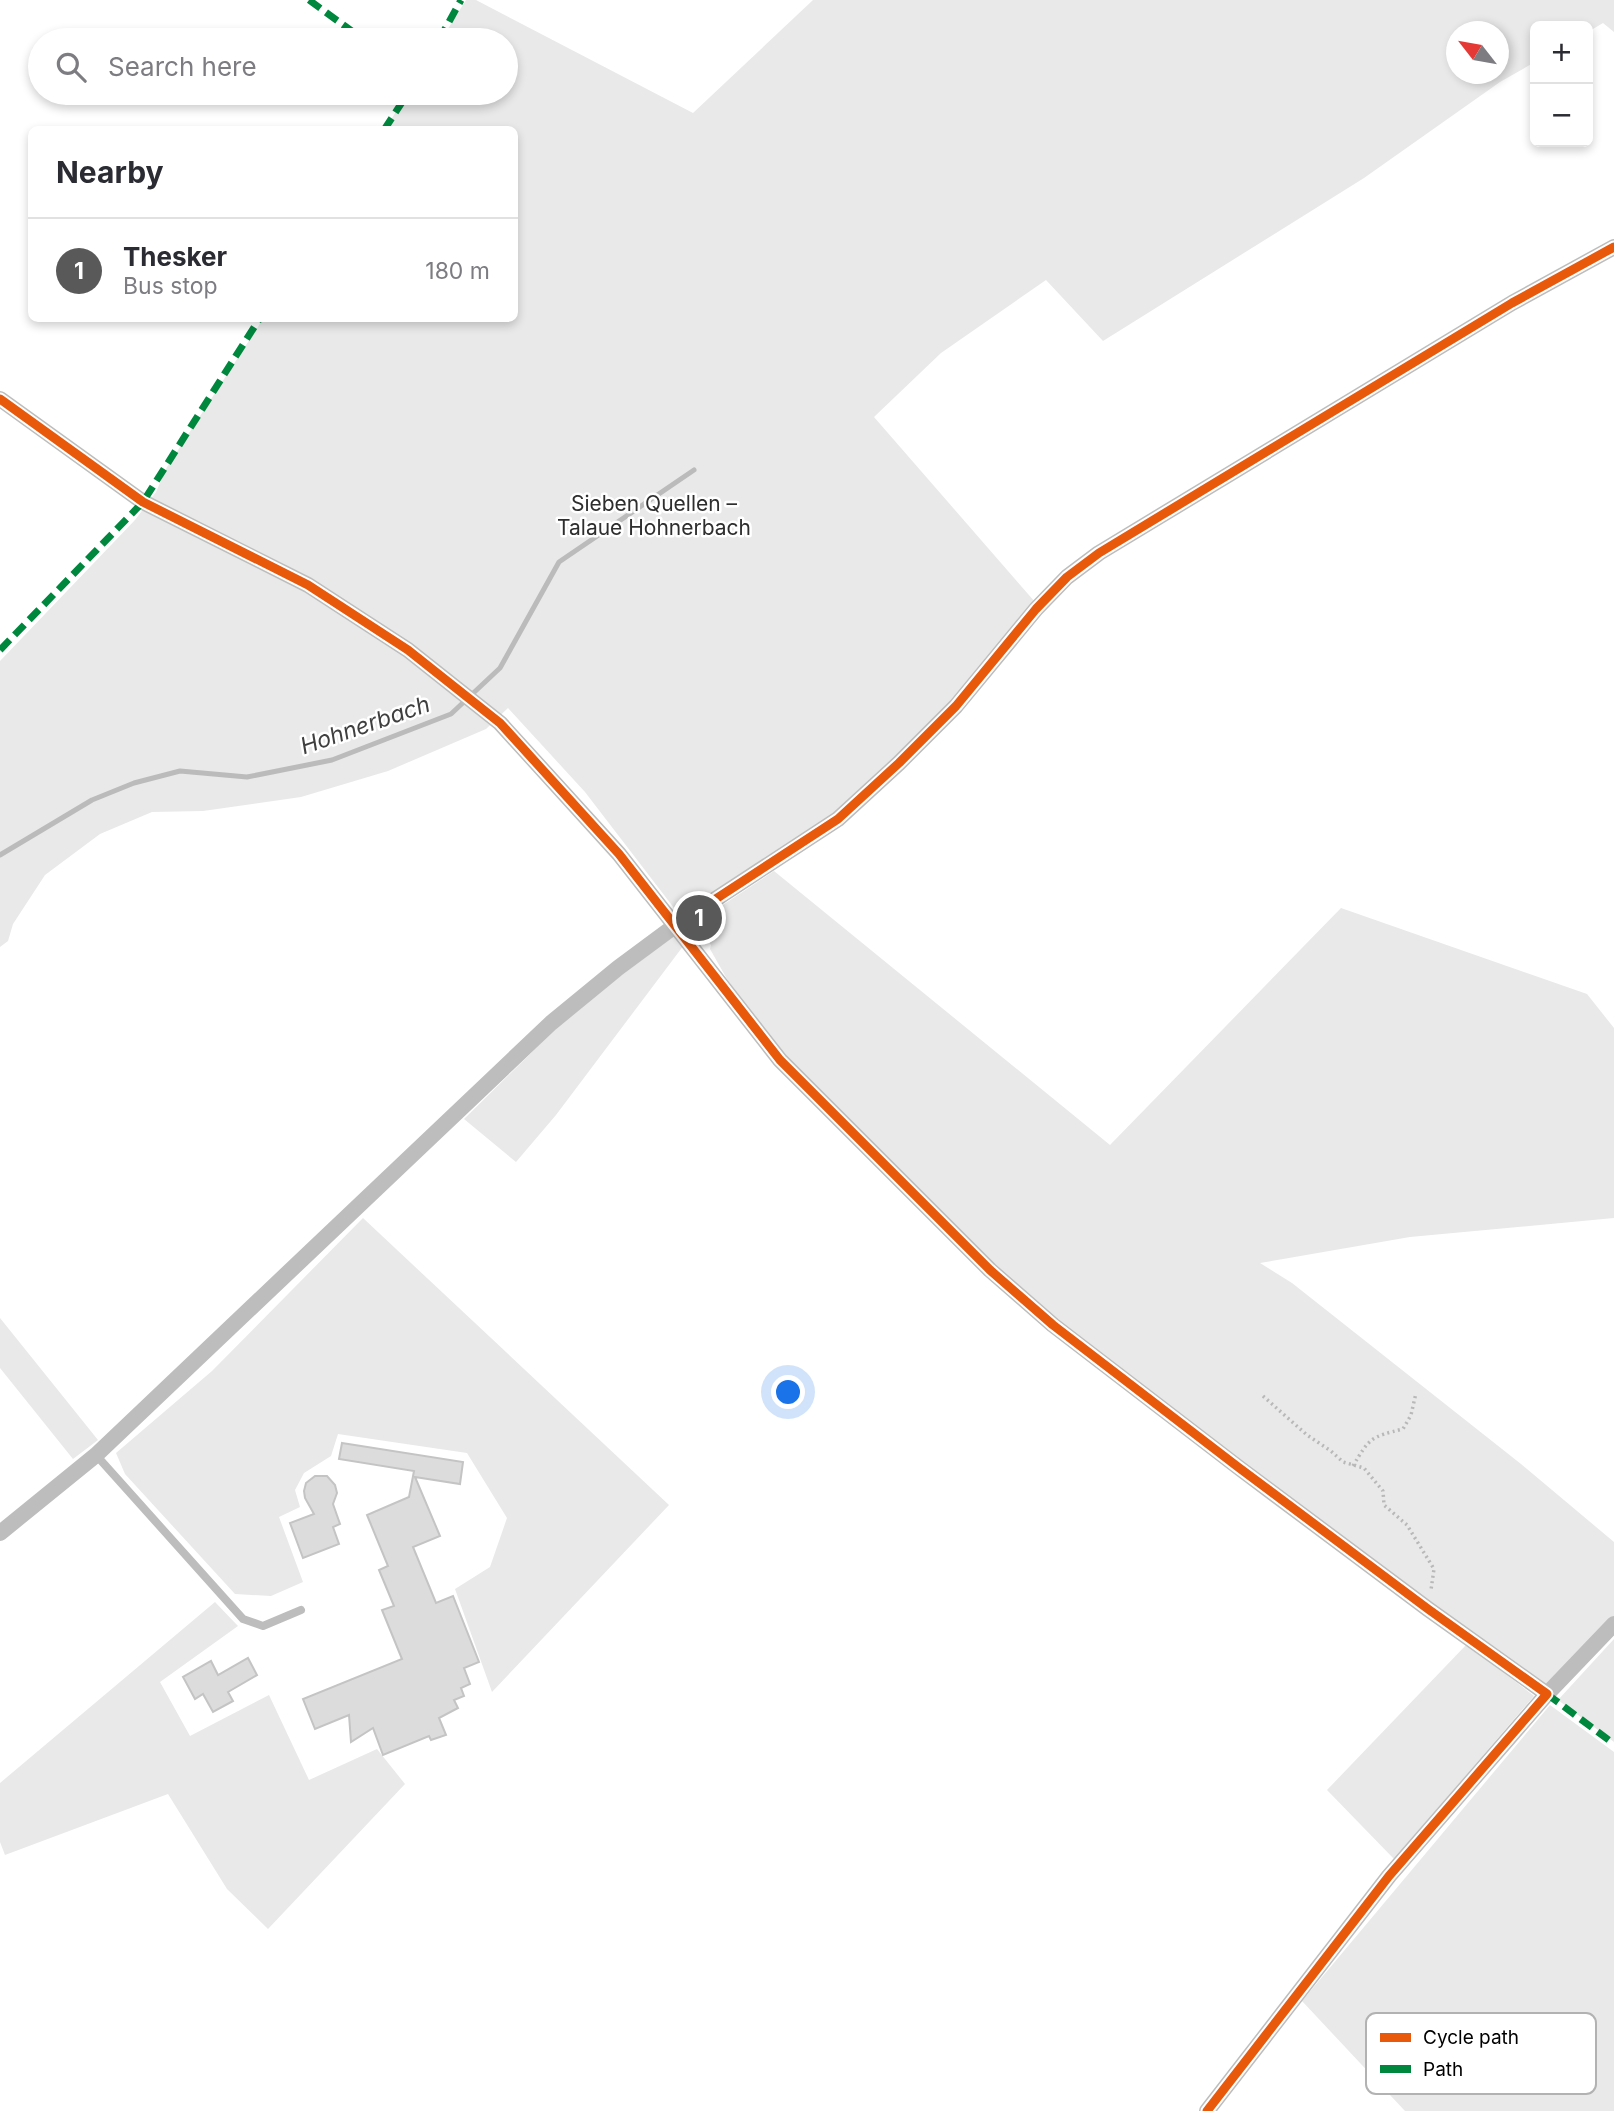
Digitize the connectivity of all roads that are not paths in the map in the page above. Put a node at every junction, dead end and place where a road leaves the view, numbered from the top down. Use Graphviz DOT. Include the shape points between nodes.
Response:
graph roads {
  1 [pos="1614,247"];
  2 [pos="0,399"];
  3 [pos="676,925"];
  4 [pos="96,1455"];
  5 [pos="0,1533"];
  6 [pos="301,1609"];
  7 [pos="1614,1624"];
  8 [pos="1547,1695"];
  9 [pos="1208,2111"];
  1 -- 3 [label="street" via="1512,303 1099,552 1066,577 956,706 838,819"];
  2 -- 3 [label="street" via="143,502 308,585 439,674 500,723"];
  3 -- 4 [label="street" via="551,1023"];
  3 -- 8 [label="street" via="780,1060 990,1270 1053,1325"];
  4 -- 5 [label="street"];
  4 -- 6 [label="lane" via="243,1619 262,1626"];
  7 -- 8 [label="street"];
  8 -- 9 [label="street" via="1390,1876"];
}
